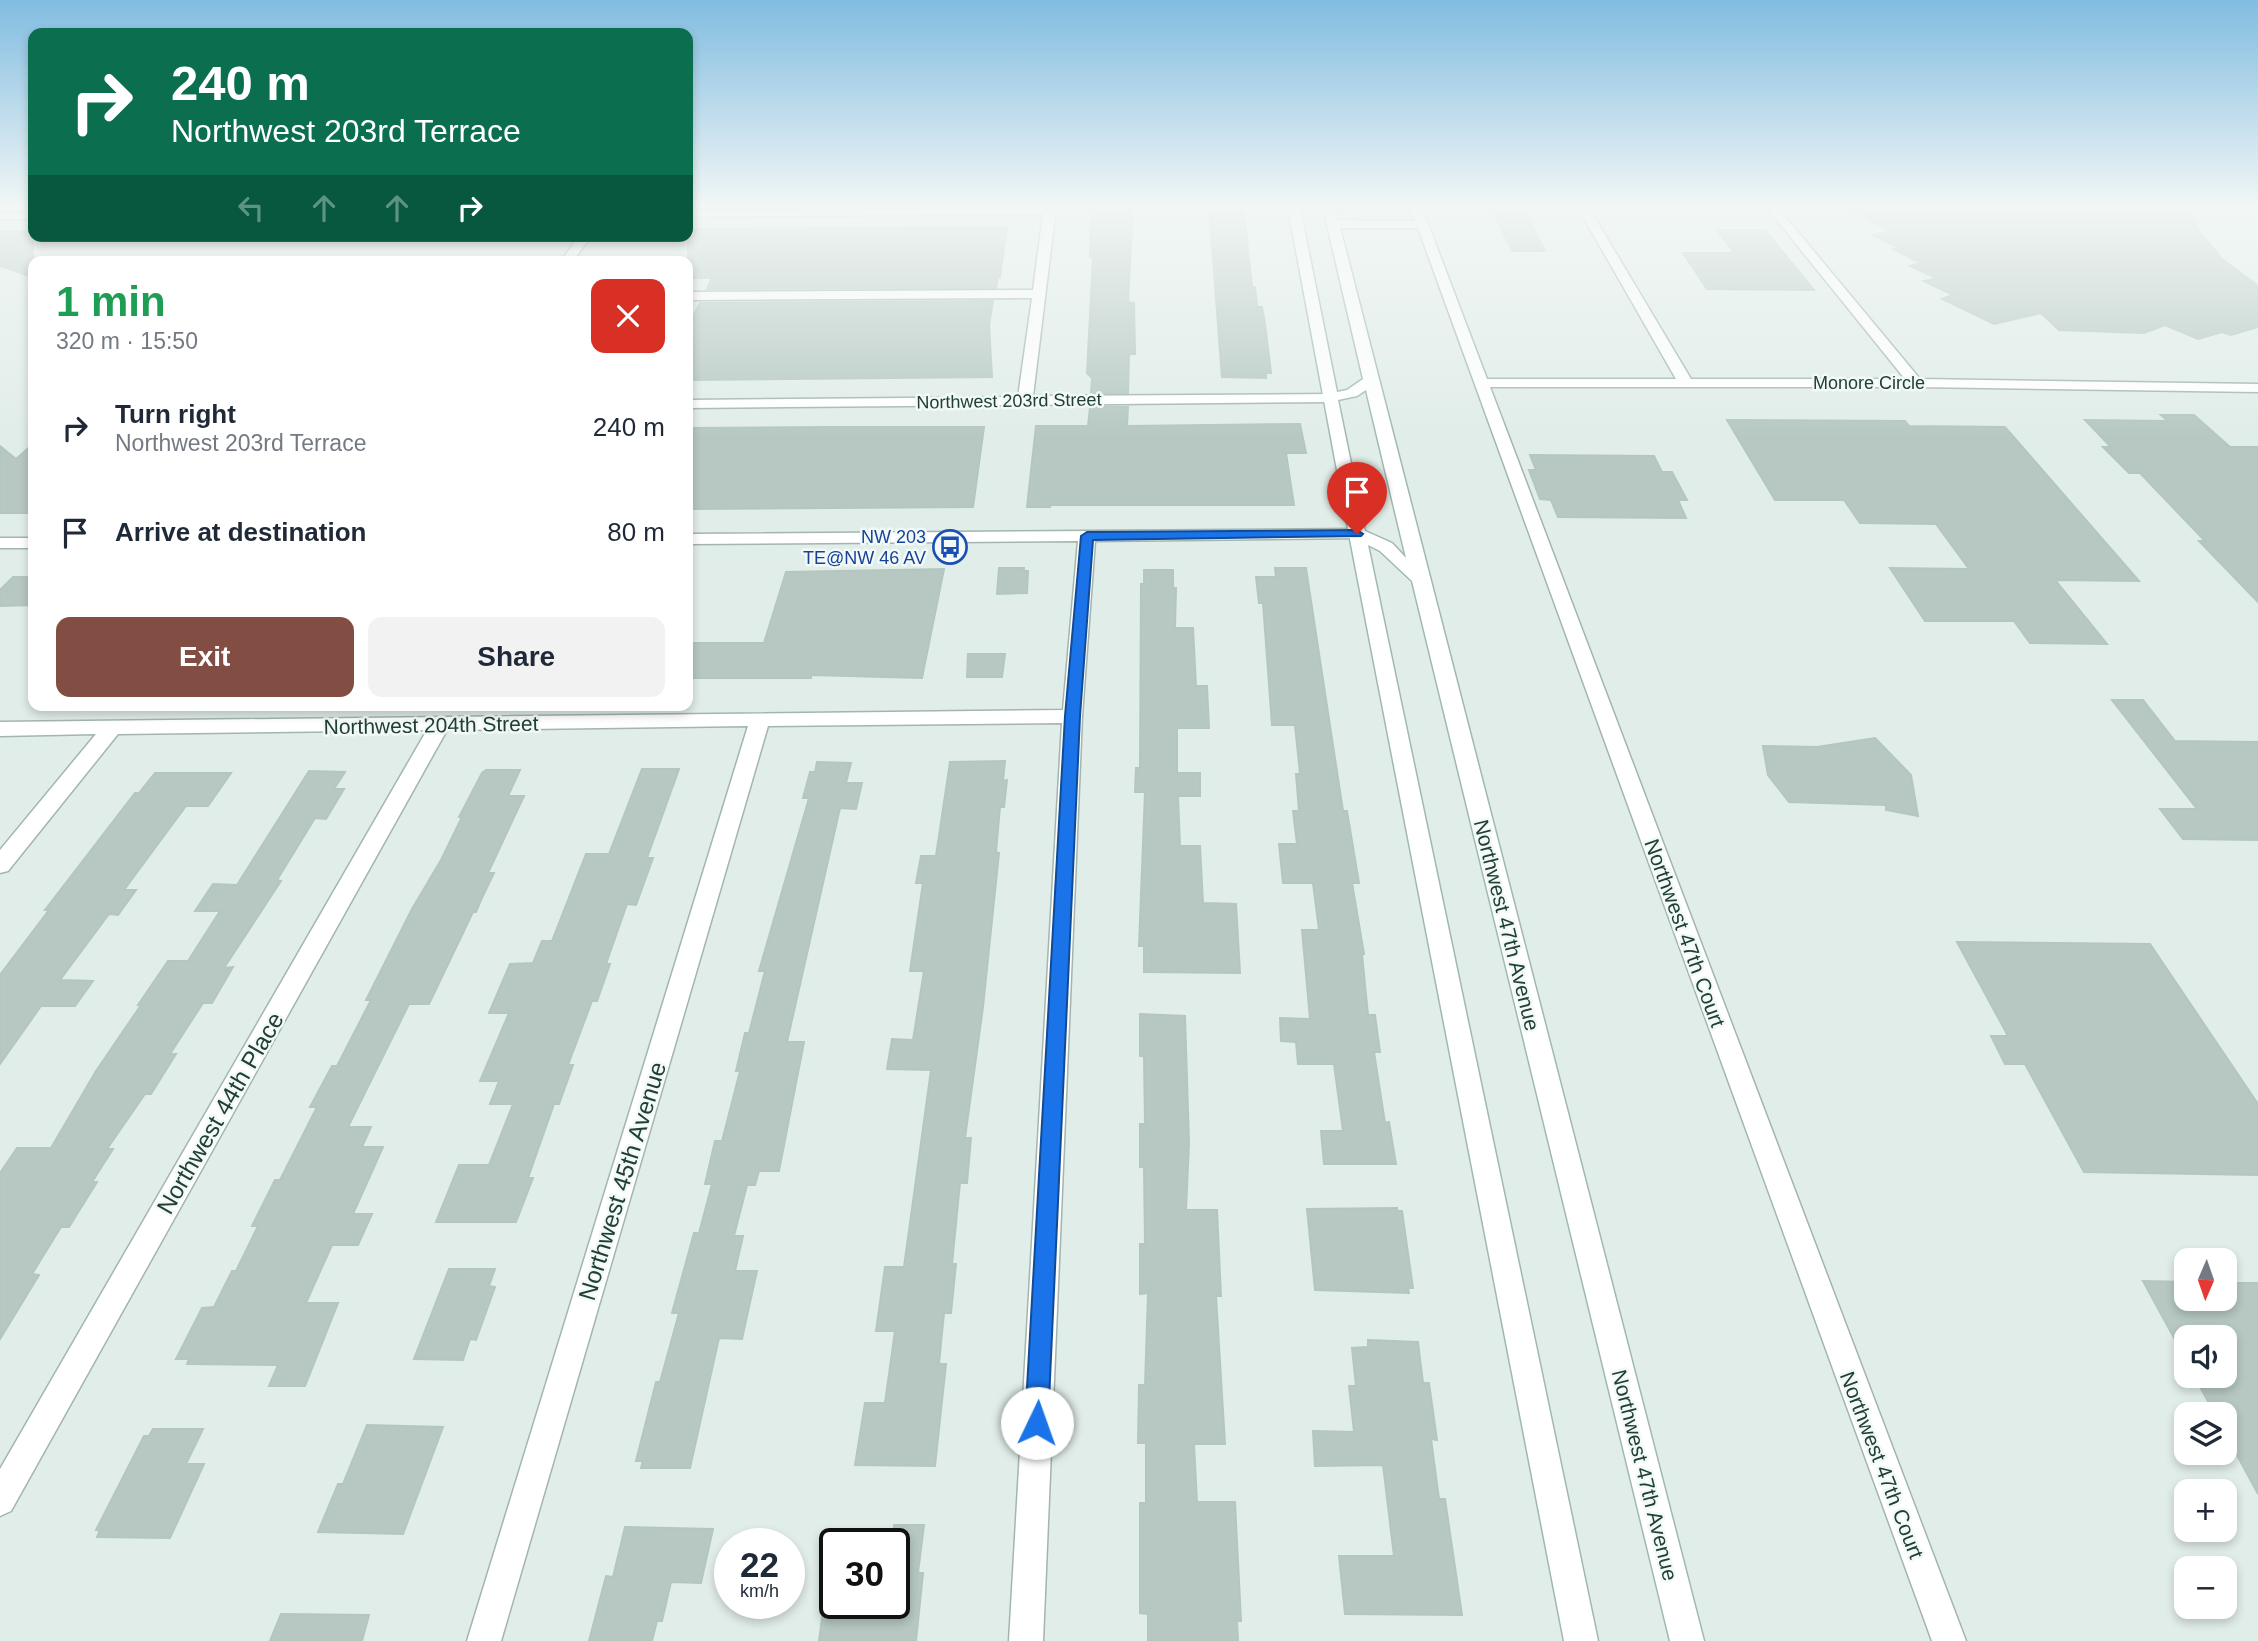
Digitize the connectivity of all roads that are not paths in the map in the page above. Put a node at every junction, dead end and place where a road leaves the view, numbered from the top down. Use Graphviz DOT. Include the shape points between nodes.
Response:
graph roads {
  1 [pos="1040,285"];
  2 [pos="1309,285"];
  3 [pos="1347,285"];
  4 [pos="1444,285"];
  5 [pos="1628,285"];
  6 [pos="1835,285"];
  7 [pos="1039,295"];
  8 [pos="693,296"];
  9 [pos="1370,381"];
  10 [pos="1481,383"];
  11 [pos="1686,383"];
  12 [pos="1916,383"];
  13 [pos="2258,388"];
  14 [pos="1330,398"];
  15 [pos="1025,401"];
  16 [pos="693,404"];
  17 [pos="1357,534"];
  18 [pos="1087,536"];
  19 [pos="693,539"];
  20 [pos="0,543"];
  21 [pos="28,543"];
  22 [pos="1420,581"];
  23 [pos="1072,716"];
  24 [pos="760,720"];
  25 [pos="440,725"];
  26 [pos="112,728"];
  27 [pos="0,729"];
  28 [pos="0,865"];
  29 [pos="0,1500"];
  30 [pos="484,1641"];
  31 [pos="1026,1641"];
  32 [pos="1581,1641"];
  33 [pos="1687,1641"];
  34 [pos="1948,1641"];
  1 -- 7 [label="street"];
  2 -- 14 [label="street"];
  3 -- 9 [label="street, Northwest 47th Avenue"];
  4 -- 10 [label="street, Northwest 47th Court"];
  5 -- 11 [label="street"];
  6 -- 12 [label="street"];
  7 -- 8 [label="street"];
  7 -- 15 [label="street"];
  9 -- 14 [label="street, Northwest 203rd Street" via="1352,393"];
  9 -- 22 [label="street, Northwest 47th Avenue"];
  10 -- 11 [label="street, Monore Circle"];
  10 -- 34 [label="street, Northwest 47th Court"];
  11 -- 12 [label="street, Monore Circle"];
  12 -- 13 [label="street, Monore Circle"];
  14 -- 15 [label="street, Northwest 203rd Street"];
  14 -- 17 [label="street"];
  15 -- 16 [label="street, Northwest 203rd Street"];
  17 -- 18 [label="street"];
  17 -- 22 [label="street" via="1386,547"];
  17 -- 32 [label="street"];
  18 -- 19 [label="street"];
  18 -- 23 [label="street"];
  20 -- 21 [label="street"];
  22 -- 33 [label="street, Northwest 47th Avenue"];
  23 -- 24 [label="street, Northwest 204th Street"];
  23 -- 31 [label="street"];
  24 -- 25 [label="street, Northwest 204th Street"];
  24 -- 30 [label="street, Northwest 45th Avenue"];
  25 -- 26 [label="street, Northwest 204th Street"];
  25 -- 29 [label="street, Northwest 44th Place"];
  26 -- 27 [label="street, Northwest 204th Street"];
  26 -- 28 [label="street"];
}
